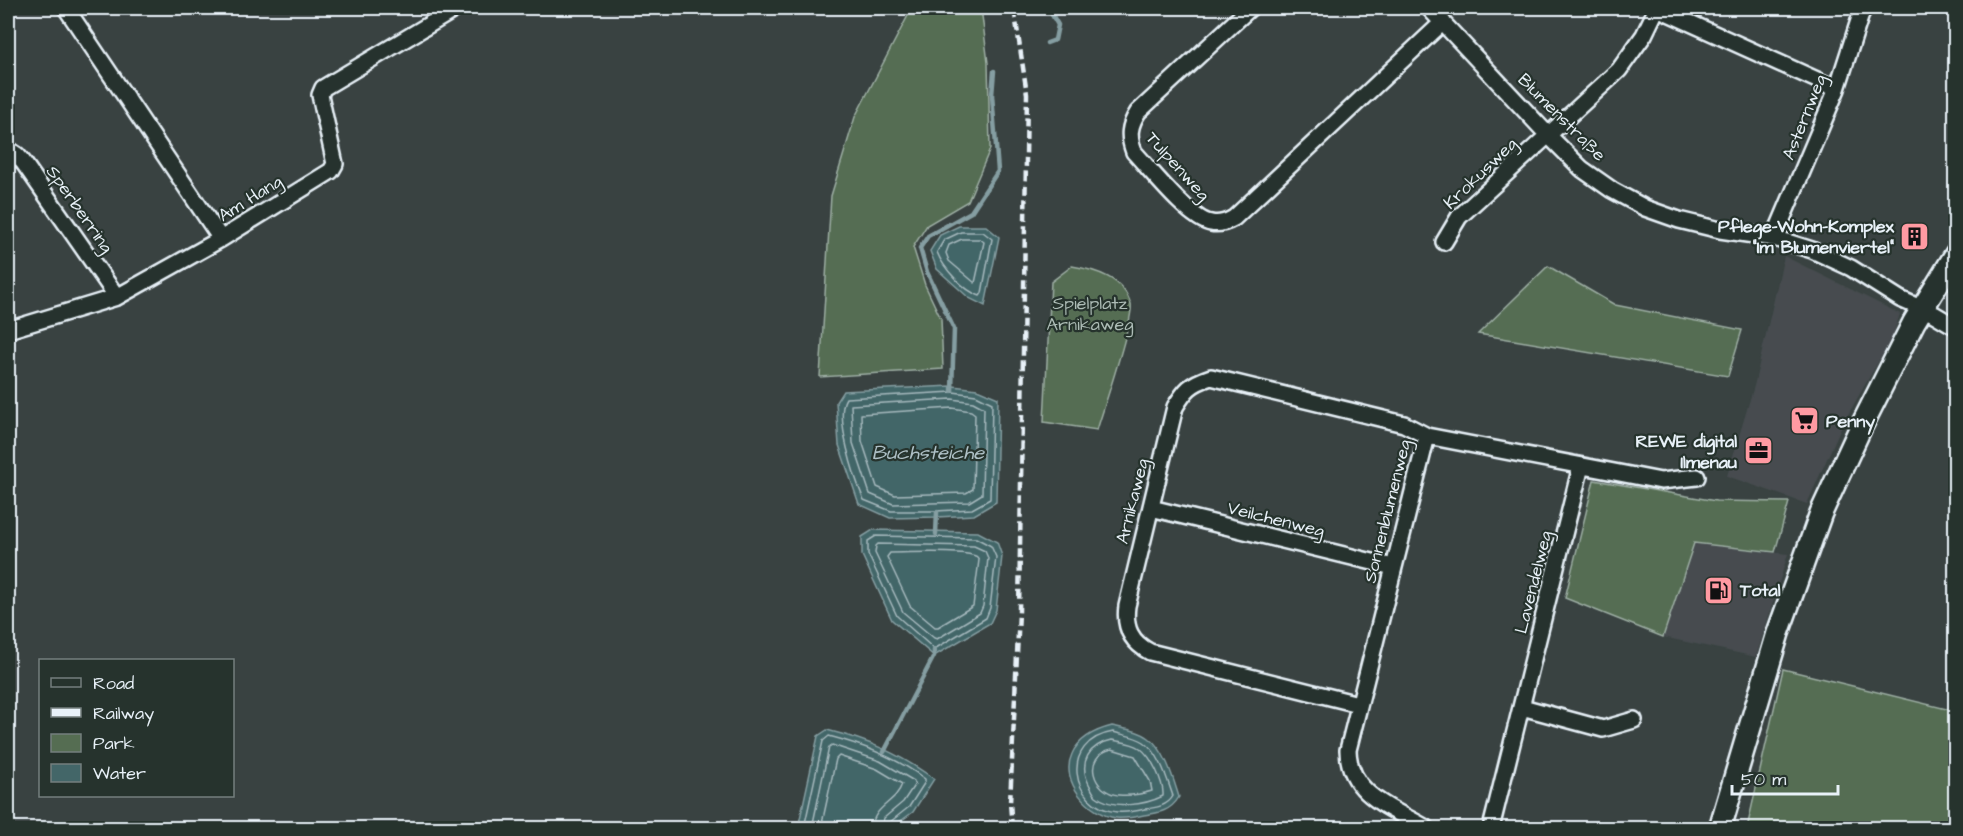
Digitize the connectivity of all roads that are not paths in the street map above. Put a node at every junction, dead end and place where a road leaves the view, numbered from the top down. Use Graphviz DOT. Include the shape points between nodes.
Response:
graph roads {
  1 [pos="66,8"];
  2 [pos="457,8"];
  3 [pos="1248,8"];
  4 [pos="1430,8"];
  5 [pos="1657,8"];
  6 [pos="1863,8"];
  7 [pos="1443,22"];
  8 [pos="1837,89"];
  9 [pos="1548,135"];
  10 [pos="8,149"];
  11 [pos="1774,238"];
  12 [pos="221,239"];
  13 [pos="1444,242"];
  14 [pos="1956,255"];
  15 [pos="117,297"];
  16 [pos="1922,309"];
  17 [pos="1956,327"];
  18 [pos="8,330"];
  19 [pos="1426,436"];
  20 [pos="1581,466"];
  21 [pos="1697,477"];
  22 [pos="1151,508"];
  23 [pos="1392,567"];
  24 [pos="1358,704"];
  25 [pos="1522,708"];
  26 [pos="1634,720"];
  27 [pos="1405,823"];
  28 [pos="1426,828"];
  29 [pos="1491,828"];
  30 [pos="1720,828"];
  1 -- 12 [label="street, Am Hang"];
  2 -- 12 [label="street, Am Hang" via="323,88 320,95 335,164 331,171"];
  3 -- 7 [label="street, Tulpenweg" via="1138,112 1129,131 1134,152 1193,215 1211,223 1234,218"];
  4 -- 7 [label="street, Blumenstraße"];
  5 -- 8 [label="street"];
  5 -- 9 [label="street, Krokusweg" via="1644,35 1619,70"];
  6 -- 8 [label="street, Asternweg"];
  7 -- 9 [label="street, Blumenstraße"];
  8 -- 11 [label="street, Asternweg"];
  9 -- 11 [label="street, Blumenstraße" via="1582,169 1645,208 1699,225"];
  9 -- 13 [label="street, Krokusweg" via="1459,217"];
  10 -- 15 [label="street, Sperberring" via="23,162"];
  11 -- 16 [label="street, Blumenstraße" via="1851,268"];
  12 -- 15 [label="street"];
  14 -- 16 [label="main road"];
  15 -- 18 [label="street"];
  16 -- 17 [label="street, Blumenstraße"];
  16 -- 30 [label="main road" via="1821,513 1782,623"];
  19 -- 20 [label="street, Sonnenblumenweg"];
  19 -- 22 [label="street, Arnikaweg" via="1404,424 1211,377 1186,389 1176,407"];
  19 -- 23 [label="street, Sonnenblumenweg"];
  20 -- 21 [label="street, Sonnenblumenweg" via="1661,481"];
  20 -- 25 [label="street, Lavendelweg"];
  22 -- 23 [label="street, Veilchenweg"];
  22 -- 24 [label="street, Arnikaweg" via="1125,619 1138,646"];
  23 -- 24 [label="street, Sonnenblumenweg"];
  24 -- 27 [label="street, Sonnenblumenweg" via="1348,750 1350,769 1361,788"];
  25 -- 26 [label="street" via="1603,729"];
  25 -- 29 [label="street, Lavendelweg"];
  27 -- 28 [label="street, Sonnenblumenweg"];
}
